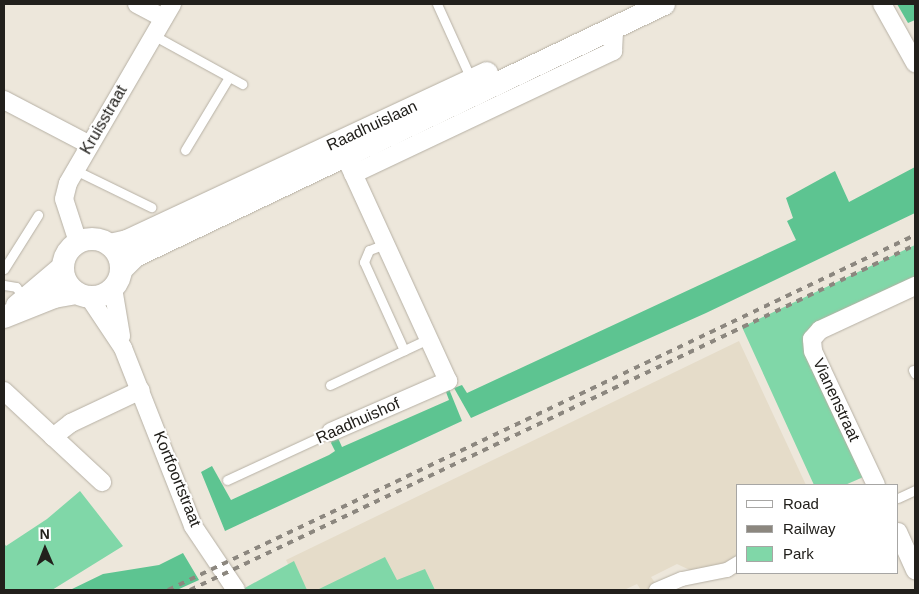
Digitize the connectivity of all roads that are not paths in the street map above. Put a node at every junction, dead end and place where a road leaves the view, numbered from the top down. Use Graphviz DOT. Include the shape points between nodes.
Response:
graph roads {
  1 [pos="137,4"];
  2 [pos="437,4"];
  3 [pos="882,4"];
  4 [pos="650,5"];
  5 [pos="167,11"];
  6 [pos="154,35"];
  7 [pos="614,40"];
  8 [pos="915,63"];
  9 [pos="229,77"];
  10 [pos="242,84"];
  11 [pos="475,88"];
  12 [pos="4,100"];
  13 [pos="90,145"];
  14 [pos="186,150"];
  15 [pos="345,158"];
  16 [pos="75,170"];
  17 [pos="151,207"];
  18 [pos="38,215"];
  19 [pos="78,242"];
  20 [pos="385,244"];
  21 [pos="110,245"];
  22 [pos="63,267"];
  23 [pos="4,269"];
  24 [pos="117,279"];
  25 [pos="4,285"];
  26 [pos="915,286"];
  27 [pos="83,295"];
  28 [pos="25,299"];
  29 [pos="4,317"];
  30 [pos="428,339"];
  31 [pos="124,348"];
  32 [pos="404,350"];
  33 [pos="330,385"];
  34 [pos="141,390"];
  35 [pos="4,391"];
  36 [pos="331,432"];
  37 [pos="53,437"];
  38 [pos="227,480"];
  39 [pos="102,482"];
  40 [pos="876,484"];
  41 [pos="915,490"];
  42 [pos="899,498"];
  43 [pos="899,534"];
  44 [pos="736,564"];
  45 [pos="915,570"];
  46 [pos="236,590"];
  47 [pos="656,590"];
  1 -- 5 [label="street"];
  2 -- 11 [label="lane"];
  3 -- 8 [label="street"];
  4 -- 7 [label="street, Raadhuislaan"];
  4 -- 11 [label="street, Raadhuislaan"];
  5 -- 6 [label="street, Kruisstraat"];
  6 -- 9 [label="lane"];
  6 -- 13 [label="street, Kruisstraat"];
  7 -- 11 [label="street, Raadhuislaan"];
  7 -- 15 [label="street, Raadhuislaan"];
  9 -- 10 [label="lane"];
  9 -- 14 [label="lane"];
  11 -- 15 [label="street, Raadhuislaan"];
  12 -- 13 [label="street"];
  13 -- 16 [label="street, Kruisstraat"];
  15 -- 20 [label="street, Raadhuishof"];
  15 -- 21 [label="street, Raadhuislaan"];
  15 -- 24 [label="street, Raadhuislaan" via="135,256"];
  16 -- 17 [label="lane"];
  16 -- 19 [label="street, Kruisstraat" via="64,199"];
  18 -- 23 [label="lane"];
  19 -- 21 [label="street" via="95,239"];
  19 -- 22 [label="street" via="65,257"];
  20 -- 30 [label="street, Raadhuishof"];
  20 -- 32 [label="lane" via="369,250 364,262"];
  21 -- 24 [label="street" via="119,258"];
  22 -- 27 [label="street" via="67,281"];
  22 -- 28 [label="street"];
  24 -- 27 [label="street" via="102,295"];
  24 -- 31 [label="street, Kortfoortstraat"];
  25 -- 28 [label="lane" via="16,287"];
  26 -- 40 [label="street, Vianenstraat" via="820,330 812,339 812,351"];
  27 -- 29 [label="street" via="54,297"];
  27 -- 31 [label="street, Kortfoortstraat"];
  28 -- 29 [label="street"];
  30 -- 32 [label="lane"];
  30 -- 36 [label="street, Raadhuishof" via="448,381"];
  31 -- 34 [label="street, Kortfoortstraat"];
  32 -- 33 [label="lane"];
  34 -- 37 [label="street" via="72,423"];
  34 -- 46 [label="street, Kortfoortstraat" via="193,526"];
  35 -- 37 [label="street"];
  36 -- 38 [label="lane, Raadhuishof"];
  37 -- 39 [label="street"];
  41 -- 42 [label="lane"];
  43 -- 45 [label="street"];
  44 -- 47 [label="street" via="727,570 682,579"];
}
